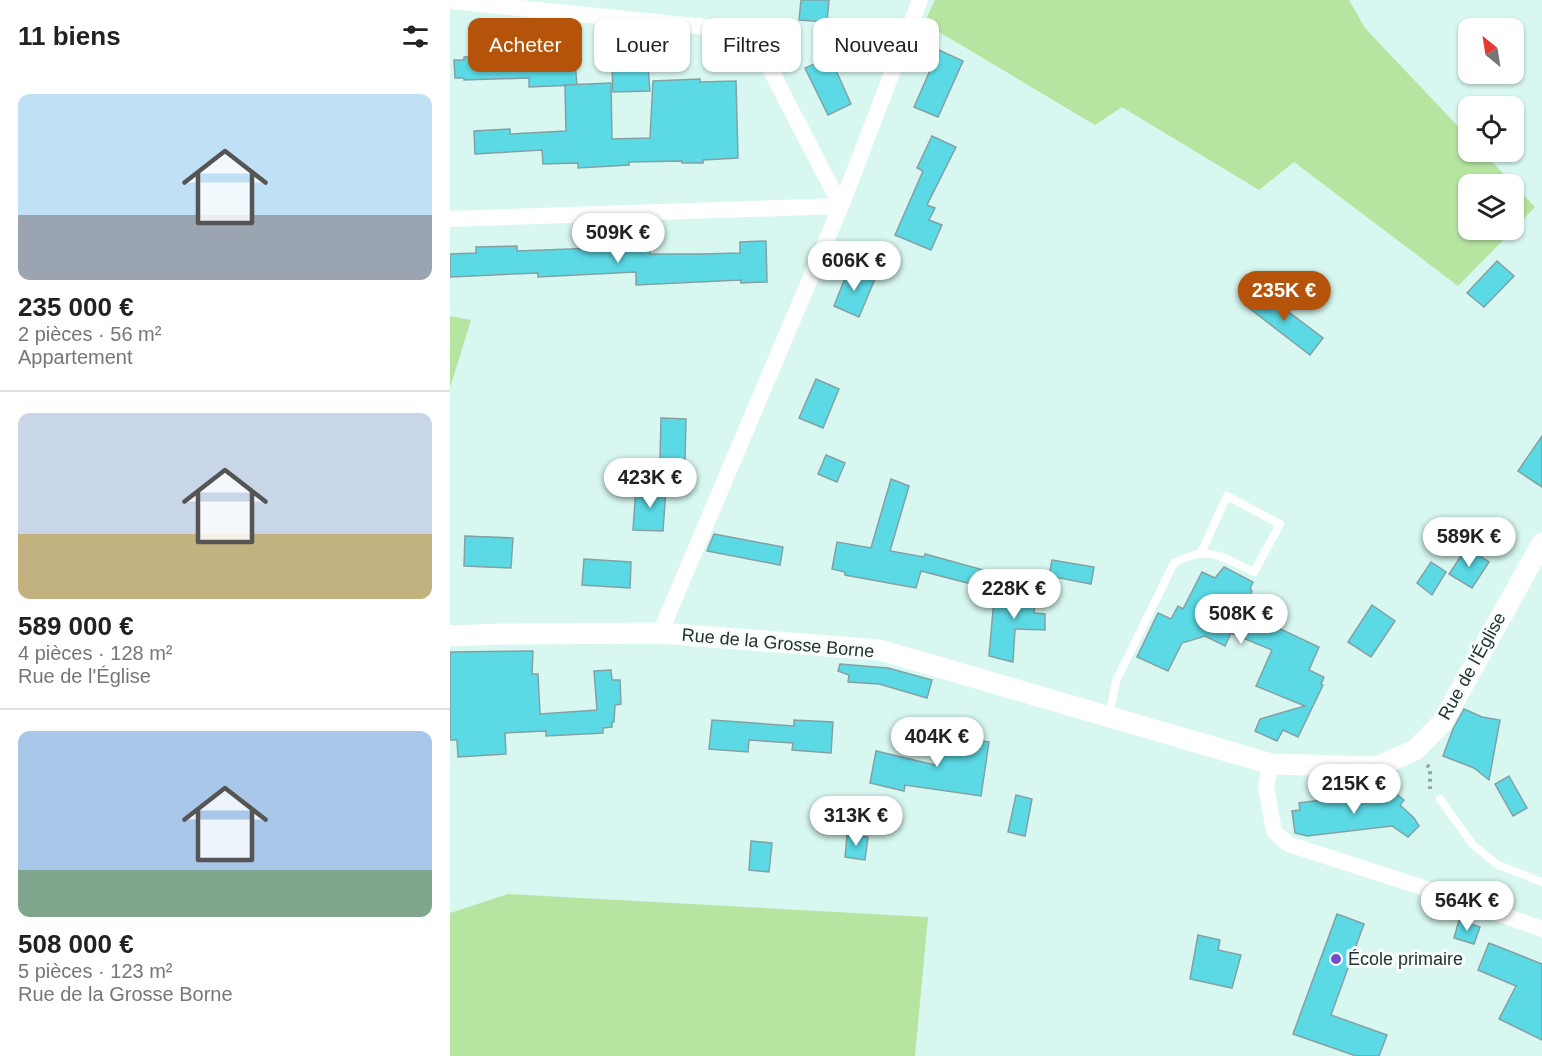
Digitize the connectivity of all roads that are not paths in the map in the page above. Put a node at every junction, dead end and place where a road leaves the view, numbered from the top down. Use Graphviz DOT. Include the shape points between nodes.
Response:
graph roads {
  1 [pos="920,0"];
  2 [pos="450,1"];
  3 [pos="841,206"];
  4 [pos="450,219"];
  5 [pos="1540,551"];
  6 [pos="1201,553"];
  7 [pos="660,633"];
  8 [pos="450,636"];
  9 [pos="1109,717"];
  10 [pos="1271,764"];
  11 [pos="1440,799"];
  12 [pos="1542,882"];
  13 [pos="1542,930"];
  1 -- 3 [label="street"];
  2 -- 3 [label="street" via="726,29 757,44"];
  3 -- 4 [label="street"];
  3 -- 7 [label="street"];
  5 -- 10 [label="street, Rue de l'Église" via="1442,723 1415,750 1377,767"];
  6 -- 6 [label="lane" via="1212,552 1254,572 1280,524 1227,496"];
  6 -- 9 [label="lane" via="1174,562 1116,681"];
  7 -- 8 [label="street, Rue de la Grosse Borne"];
  7 -- 9 [label="street, Rue de la Grosse Borne" via="880,650"];
  9 -- 10 [label="street, Rue de la Grosse Borne"];
  10 -- 13 [label="street" via="1266,786 1275,831 1288,844"];
  11 -- 12 [label="lane" via="1473,845 1498,865"];
}
